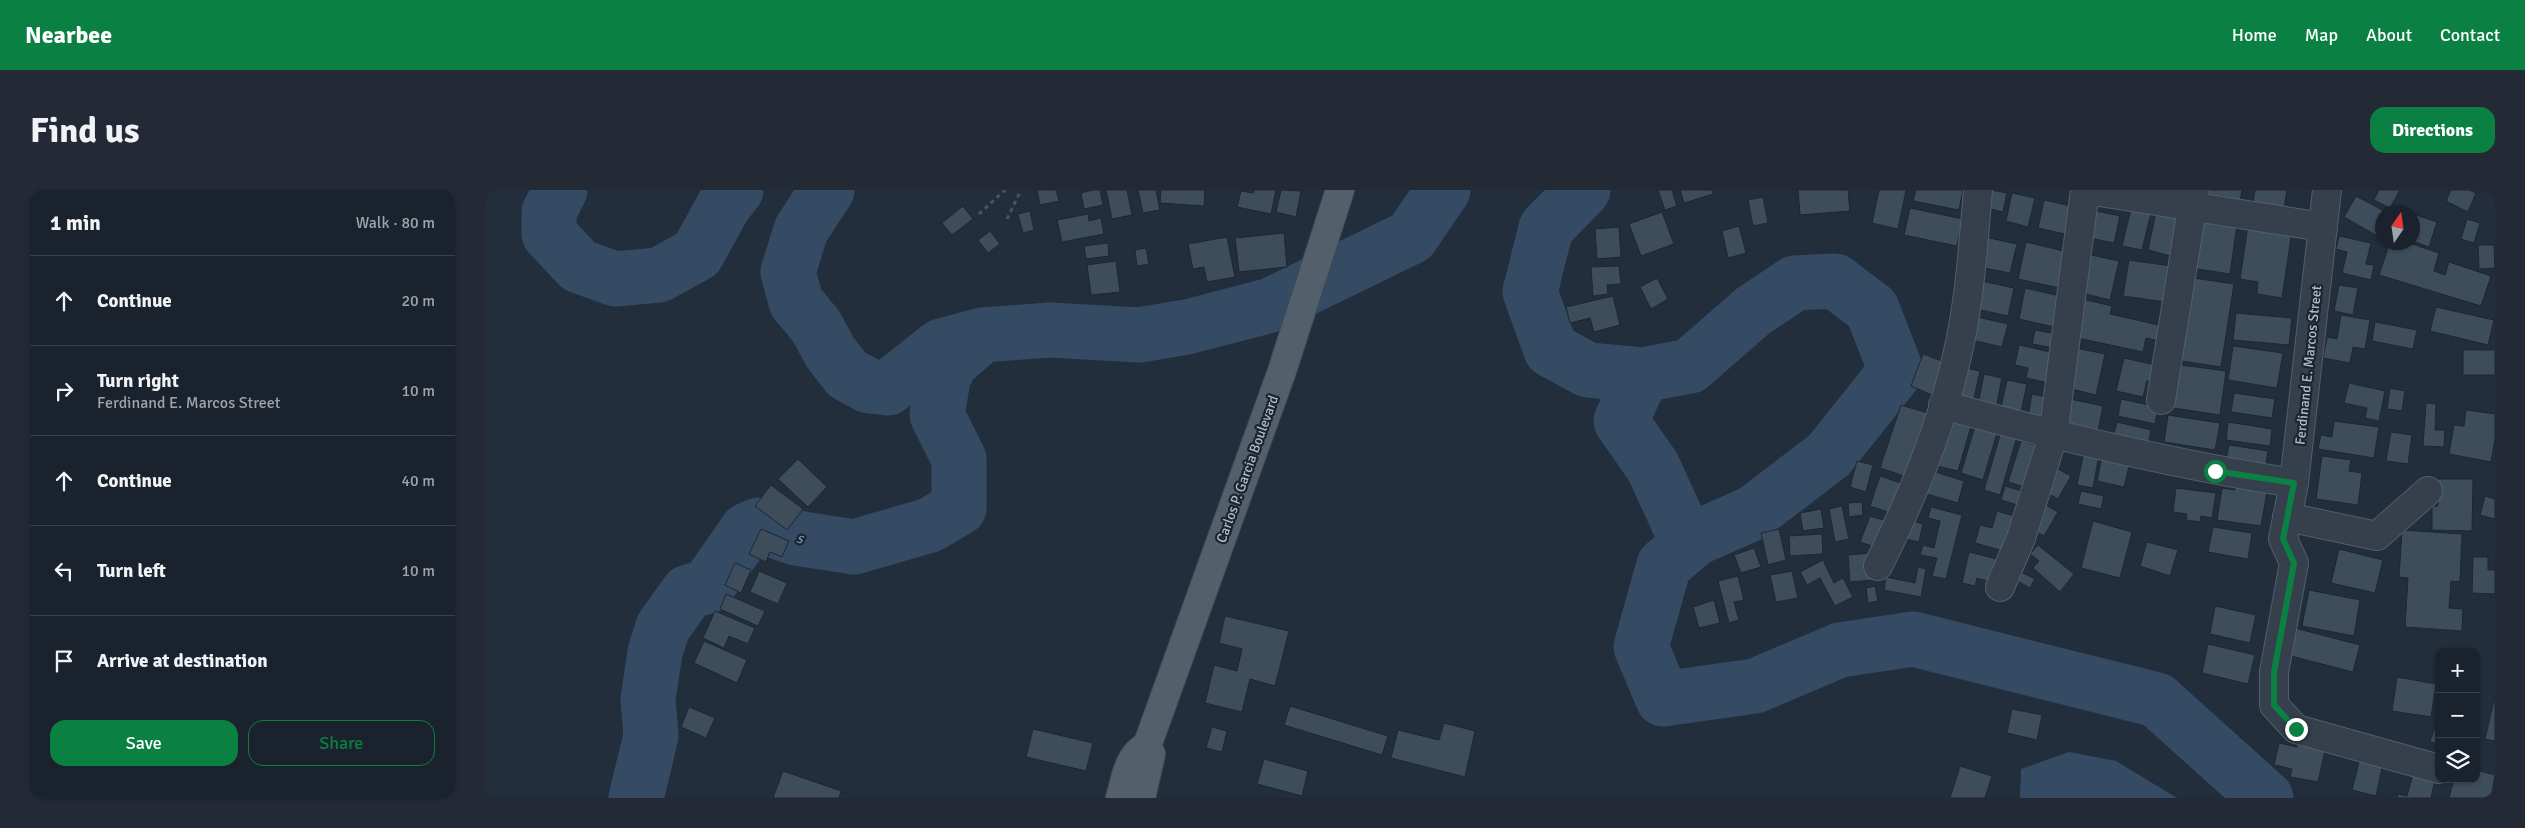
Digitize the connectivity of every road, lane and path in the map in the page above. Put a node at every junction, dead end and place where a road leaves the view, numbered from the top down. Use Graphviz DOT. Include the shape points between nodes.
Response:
graph roads {
  1 [pos="1005,190"];
  2 [pos="1021,190"];
  3 [pos="1340,190"];
  4 [pos="1978,190"];
  5 [pos="2086,190"];
  6 [pos="2327,190"];
  7 [pos="2194,198"];
  8 [pos="979,214"];
  9 [pos="1007,219"];
  10 [pos="2323,227"];
  11 [pos="2161,400"];
  12 [pos="1943,405"];
  13 [pos="2053,436"];
  14 [pos="2294,483"];
  15 [pos="2428,491"];
  16 [pos="2285,528"];
  17 [pos="1878,566"];
  18 [pos="2000,587"];
  19 [pos="1147,746"];
  20 [pos="2435,768"];
  21 [pos="1120,798"];
  22 [pos="1141,798"];
  1 -- 8 [label="path"];
  2 -- 9 [label="path"];
  3 -- 19 [label="main road, Carlos P. Garcia Boulevard" via="1282,371"];
  4 -- 12 [label="street" via="1970,287 1957,357"];
  5 -- 7 [label="street"];
  5 -- 13 [label="street"];
  6 -- 10 [label="street, Ferdinand E. Marcos Street"];
  7 -- 10 [label="street"];
  7 -- 11 [label="street"];
  10 -- 14 [label="street, Ferdinand E. Marcos Street"];
  12 -- 13 [label="street"];
  12 -- 17 [label="street" via="1910,502"];
  13 -- 14 [label="street" via="2215,471"];
  13 -- 18 [label="street" via="2021,538"];
  14 -- 16 [label="street, Ferdinand E. Marcos Street"];
  15 -- 16 [label="street" via="2377,536"];
  16 -- 20 [label="street" via="2294,563 2274,672 2274,705 2296,729"];
  19 -- 21 [label="main road, Carlos P. Garcia Boulevard" via="1140,748 1132,761"];
  19 -- 22 [label="main road, Carlos P. Garcia Boulevard" via="1151,754"];
}
